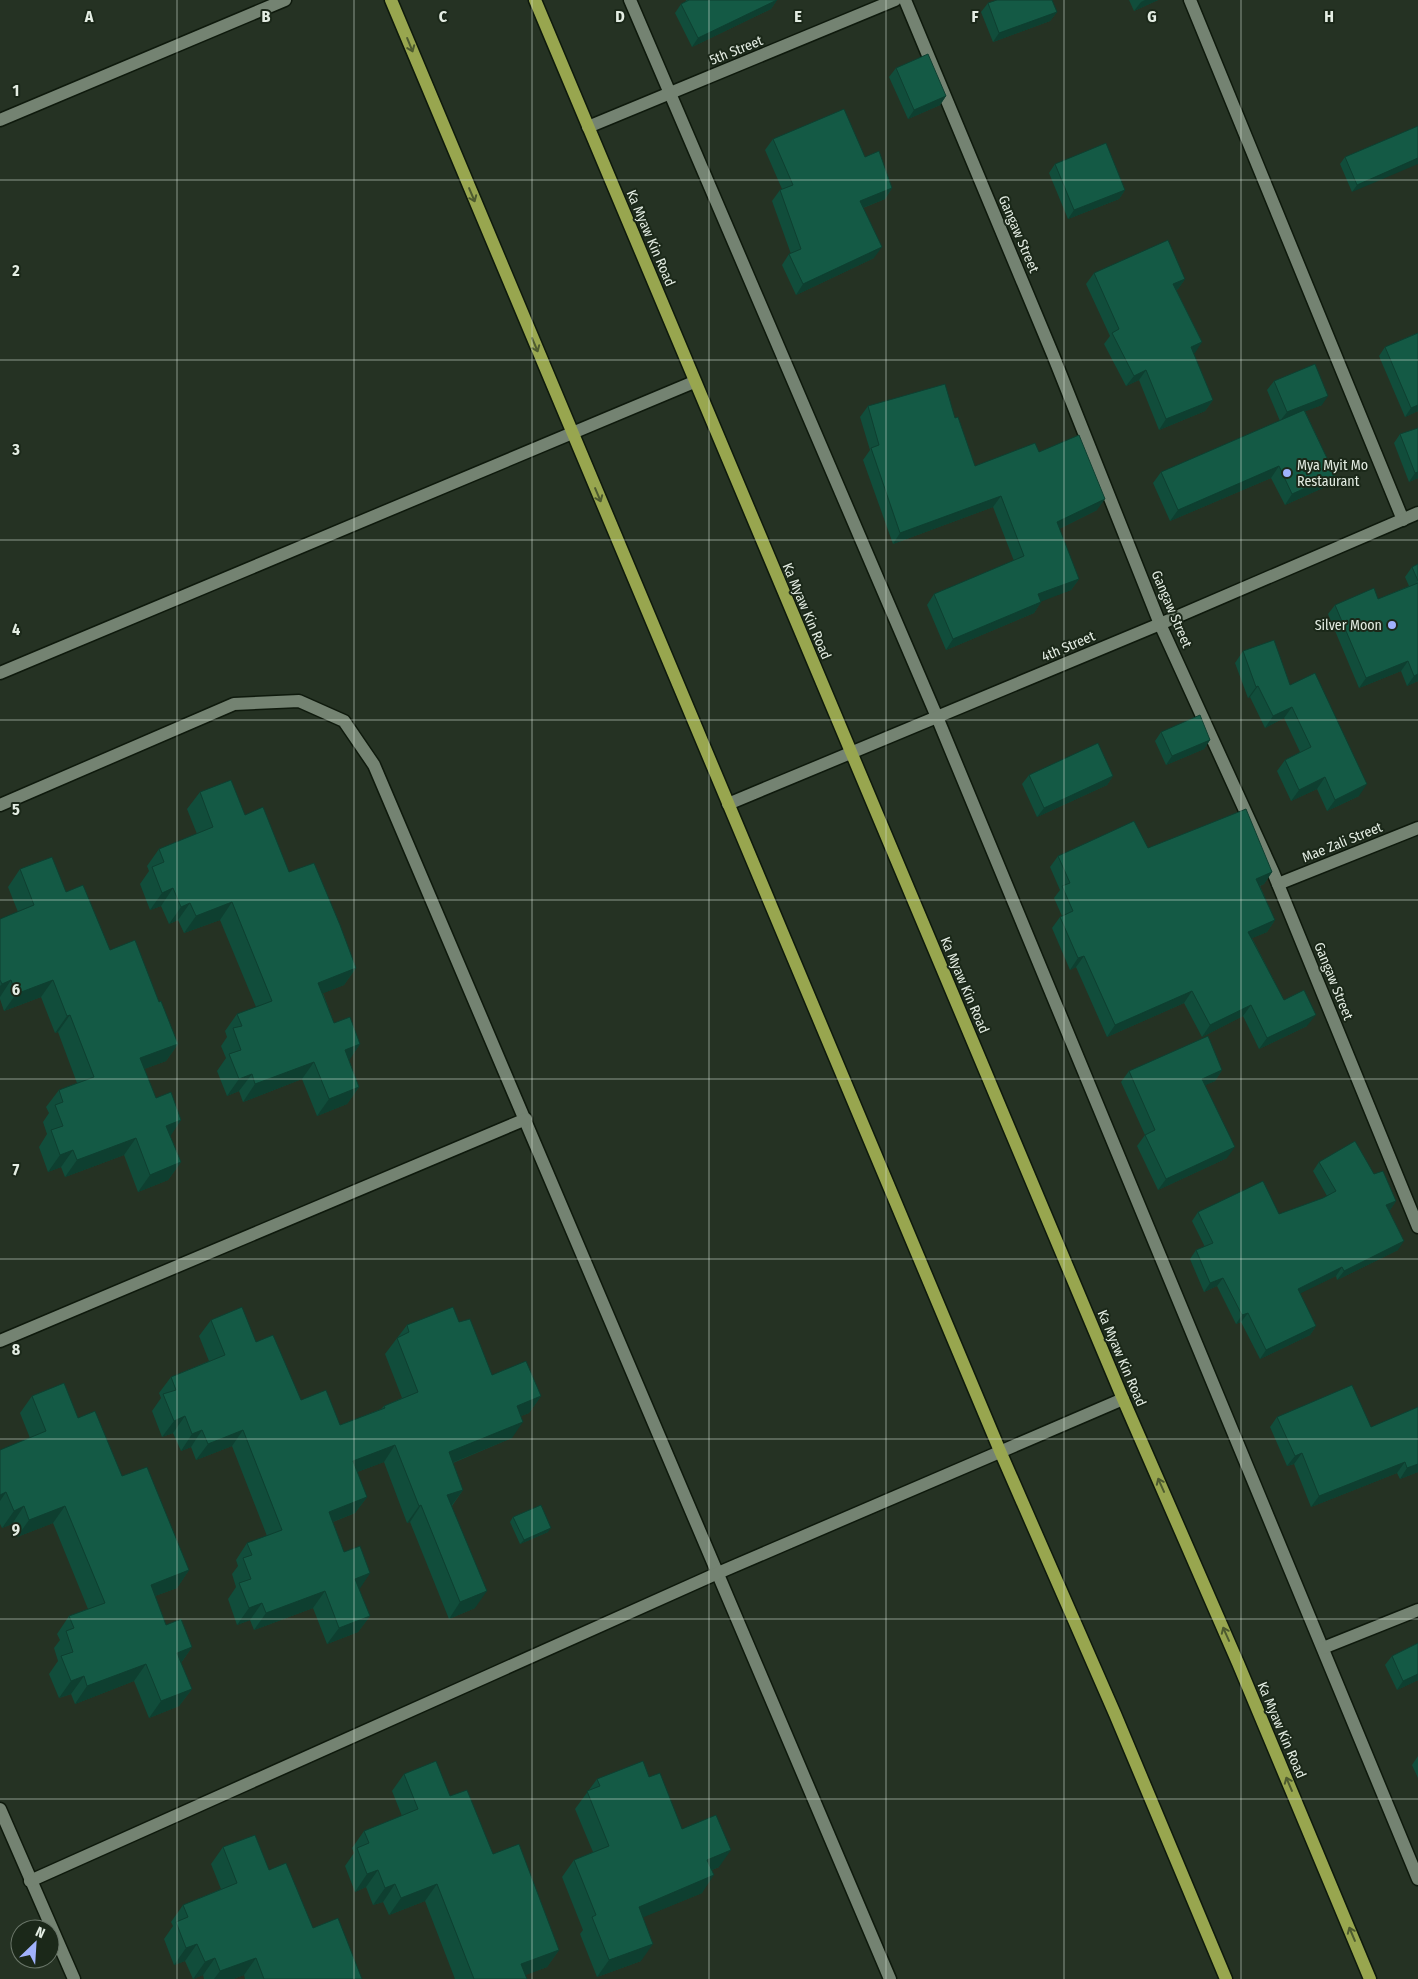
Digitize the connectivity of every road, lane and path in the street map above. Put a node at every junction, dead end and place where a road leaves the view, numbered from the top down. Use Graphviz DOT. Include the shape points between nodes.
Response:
graph roads {
  1 [pos="285,0"];
  2 [pos="391,0"];
  3 [pos="536,0"];
  4 [pos="630,0"];
  5 [pos="895,0"];
  6 [pos="906,0"];
  7 [pos="1190,0"];
  8 [pos="670,93"];
  9 [pos="0,120"];
  10 [pos="588,127"];
  11 [pos="694,382"];
  12 [pos="572,433"];
  13 [pos="1418,513"];
  14 [pos="1403,520"];
  15 [pos="1160,624"];
  16 [pos="0,673"];
  17 [pos="937,717"];
  18 [pos="850,753"];
  19 [pos="728,804"];
  20 [pos="0,805"];
  21 [pos="1418,828"];
  22 [pos="1278,884"];
  23 [pos="526,1119"];
  24 [pos="1418,1227"];
  25 [pos="0,1341"];
  26 [pos="1123,1399"];
  27 [pos="1000,1451"];
  28 [pos="718,1573"];
  29 [pos="1418,1610"];
  30 [pos="1323,1648"];
  31 [pos="0,1809"];
  32 [pos="1418,1879"];
  33 [pos="30,1881"];
  34 [pos="74,1979"];
  35 [pos="890,1979"];
  36 [pos="1226,1979"];
  37 [pos="1370,1979"];
  1 -- 9 [label="street"];
  2 -- 12 [label="main road, one-way"];
  3 -- 10 [label="main road, Ka Myaw Kin Road"];
  4 -- 8 [label="street"];
  5 -- 8 [label="street, 5th Street"];
  6 -- 15 [label="street, Gangaw Street"];
  7 -- 14 [label="street"];
  8 -- 10 [label="street, 5th Street"];
  8 -- 17 [label="street"];
  10 -- 11 [label="main road, Ka Myaw Kin Road"];
  11 -- 12 [label="street"];
  11 -- 18 [label="main road, Ka Myaw Kin Road"];
  12 -- 16 [label="street"];
  12 -- 19 [label="main road, one-way"];
  13 -- 14 [label="street, 4th Street"];
  14 -- 15 [label="street, 4th Street"];
  15 -- 17 [label="street, 4th Street"];
  15 -- 22 [label="street, Gangaw Street"];
  17 -- 18 [label="street, 4th Street"];
  17 -- 30 [label="street"];
  18 -- 19 [label="street, 4th Street"];
  18 -- 26 [label="main road, Ka Myaw Kin Road"];
  19 -- 27 [label="main road"];
  20 -- 23 [label="street" via="234,704 299,701 344,721 374,765"];
  21 -- 22 [label="street, Mae Zali Street"];
  22 -- 24 [label="street, Gangaw Street"];
  23 -- 25 [label="street"];
  23 -- 28 [label="street"];
  26 -- 27 [label="street"];
  37 -- 26 [label="main road, Ka Myaw Kin Road, one-way"];
  27 -- 28 [label="street"];
  27 -- 36 [label="main road" via="1112,1705"];
  28 -- 33 [label="street"];
  28 -- 35 [label="street"];
  29 -- 30 [label="street"];
  30 -- 32 [label="street"];
  31 -- 33 [label="street"];
  33 -- 34 [label="street"];
}
